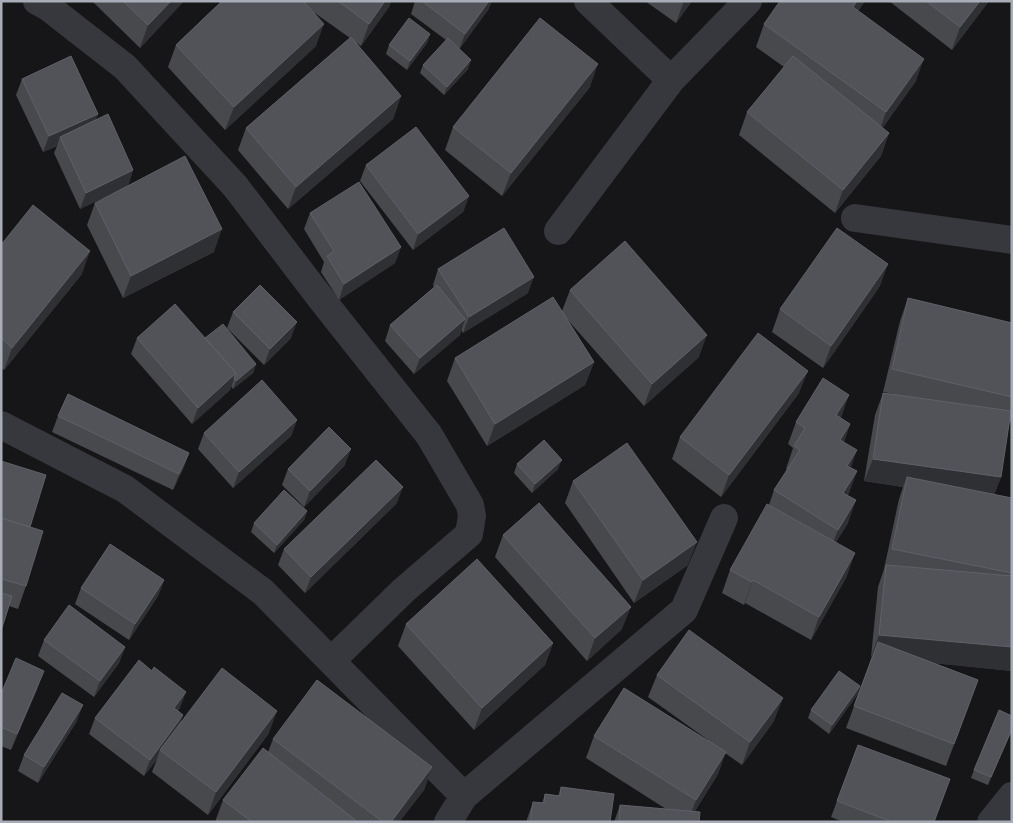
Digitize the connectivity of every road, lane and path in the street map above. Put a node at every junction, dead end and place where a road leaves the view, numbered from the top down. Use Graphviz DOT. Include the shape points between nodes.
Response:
graph roads {
  1 [pos="36,1"];
  2 [pos="588,1"];
  3 [pos="748,1"];
  4 [pos="671,80"];
  5 [pos="854,218"];
  6 [pos="558,231"];
  7 [pos="1012,240"];
  8 [pos="1,425"];
  9 [pos="724,518"];
  10 [pos="331,661"];
  11 [pos="464,796"];
  12 [pos="1012,796"];
  13 [pos="448,822"];
  14 [pos="992,822"];
  1 -- 10 [label="street" via="124,67 234,186 429,435 470,504 469,534 404,590"];
  2 -- 4 [label="street"];
  3 -- 4 [label="street"];
  4 -- 6 [label="street"];
  5 -- 7 [label="street"];
  8 -- 10 [label="street" via="125,489 263,592"];
  9 -- 11 [label="street" via="684,610"];
  10 -- 11 [label="street"];
  11 -- 13 [label="street"];
  12 -- 14 [label="street"];
}
